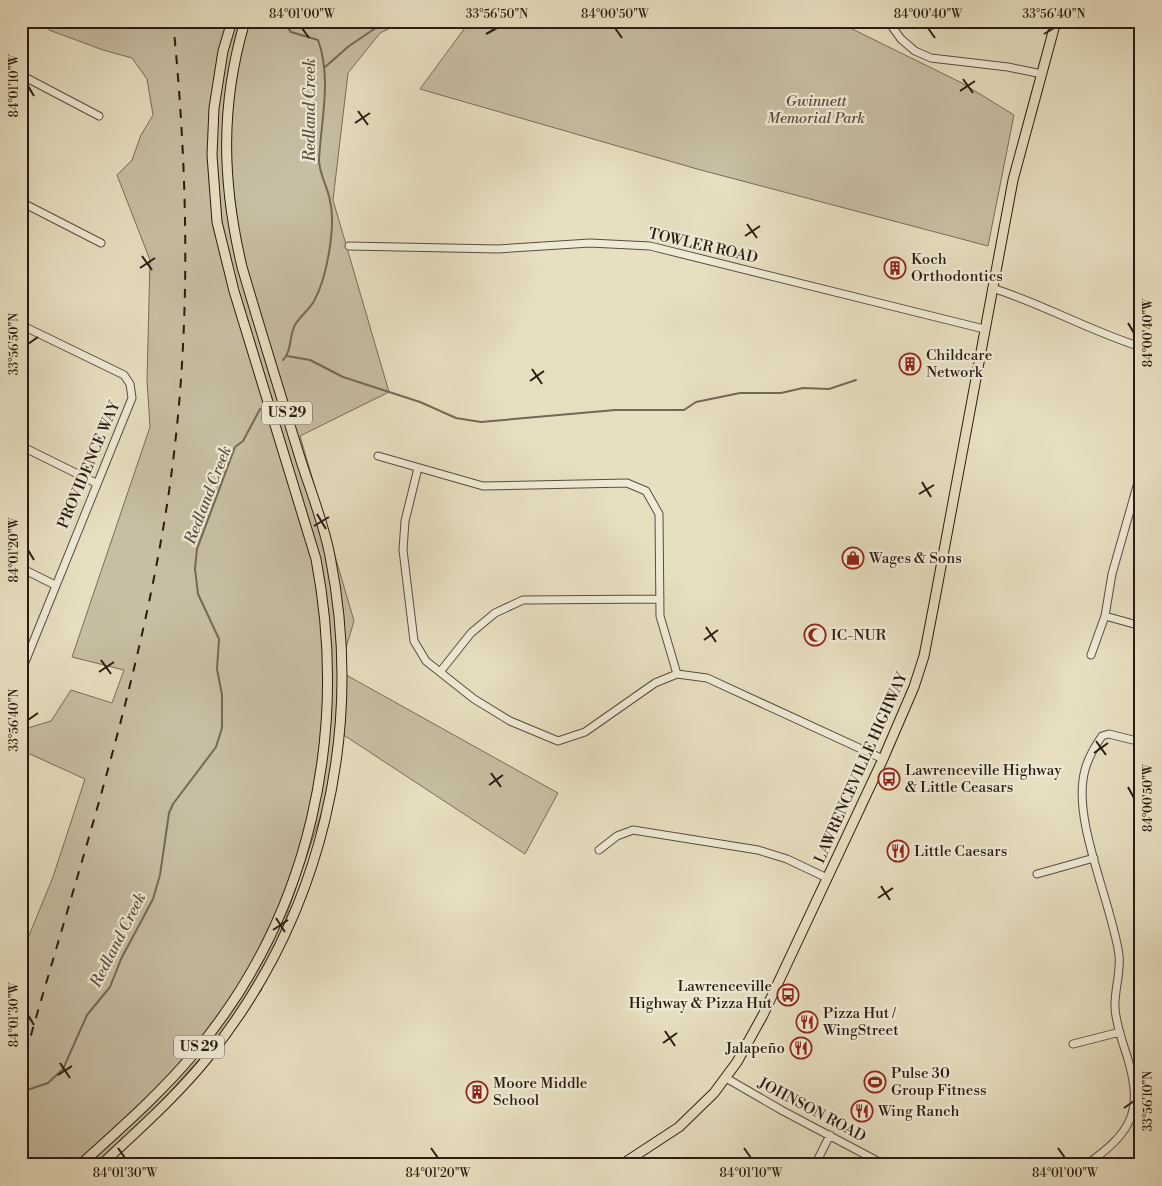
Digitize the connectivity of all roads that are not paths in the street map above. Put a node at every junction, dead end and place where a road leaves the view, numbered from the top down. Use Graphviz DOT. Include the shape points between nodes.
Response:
graph roads {
  1 [pos="232,21"];
  2 [pos="246,21"];
  3 [pos="888,21"];
  4 [pos="1056,21"];
  5 [pos="1042,74"];
  6 [pos="21,76"];
  7 [pos="99,116"];
  8 [pos="21,202"];
  9 [pos="101,243"];
  10 [pos="349,246"];
  11 [pos="992,288"];
  12 [pos="21,325"];
  13 [pos="984,329"];
  14 [pos="1141,347"];
  15 [pos="21,446"];
  16 [pos="378,456"];
  17 [pos="418,468"];
  18 [pos="1141,472"];
  19 [pos="96,483"];
  20 [pos="1132,505"];
  21 [pos="1141,508"];
  22 [pos="21,568"];
  23 [pos="55,585"];
  24 [pos="660,599"];
  25 [pos="1105,616"];
  26 [pos="1141,626"];
  27 [pos="1091,655"];
  28 [pos="21,672"];
  29 [pos="440,672"];
  30 [pos="677,674"];
  31 [pos="1141,742"];
  32 [pos="883,759"];
  33 [pos="599,850"];
  34 [pos="1094,858"];
  35 [pos="1037,874"];
  36 [pos="827,878"];
  37 [pos="240,990"];
  38 [pos="252,996"];
  39 [pos="1120,1032"];
  40 [pos="1074,1044"];
  41 [pos="726,1078"];
  42 [pos="830,1135"];
  43 [pos="107,1141"];
  44 [pos="116,1150"];
  45 [pos="80,1165"];
  46 [pos="100,1165"];
  47 [pos="621,1165"];
  48 [pos="815,1165"];
  49 [pos="885,1165"];
  50 [pos="1086,1165"];
  1 -- 37 [label="main road, US 29" via="214,108 212,155 217,222 234,291 316,559 323,599 329,694 323,765 306,841 276,923"];
  2 -- 38 [label="main road, US 29" via="233,70 226,143 233,230 244,276 330,555 340,632 343,693 336,770 310,873 276,953"];
  3 -- 5 [label="street" via="901,39 915,51 931,58"];
  4 -- 5 [label="main road, LAWRENCEVILLE HIGHWAY"];
  5 -- 11 [label="main road, LAWRENCEVILLE HIGHWAY" via="1013,180"];
  6 -- 7 [label="street"];
  8 -- 9 [label="street"];
  10 -- 13 [label="street, TOWLER ROAD" via="498,249 590,243 650,246"];
  11 -- 13 [label="main road, LAWRENCEVILLE HIGHWAY"];
  11 -- 14 [label="street" via="1026,298"];
  12 -- 19 [label="street, PROVIDENCE WAY" via="124,375 130,384 132,398"];
  13 -- 32 [label="main road, LAWRENCEVILLE HIGHWAY" via="924,656 914,688"];
  15 -- 19 [label="street"];
  16 -- 17 [label="street"];
  17 -- 24 [label="street" via="483,486 627,483 646,491 659,514"];
  17 -- 29 [label="street" via="405,521 403,550 408,605 414,641 426,661"];
  18 -- 20 [label="street"];
  19 -- 23 [label="street, PROVIDENCE WAY"];
  20 -- 21 [label="street"];
  20 -- 25 [label="street" via="1112,574"];
  22 -- 23 [label="street"];
  23 -- 28 [label="street, PROVIDENCE WAY"];
  24 -- 29 [label="street" via="524,600 495,613 471,633"];
  24 -- 30 [label="street" via="660,616"];
  25 -- 26 [label="street"];
  25 -- 27 [label="street"];
  29 -- 30 [label="street" via="474,699 510,721 558,741 585,732 655,683"];
  30 -- 32 [label="street" via="707,678"];
  31 -- 34 [label="street" via="1109,734 1102,736 1085,770 1081,794"];
  32 -- 36 [label="main road, LAWRENCEVILLE HIGHWAY"];
  33 -- 36 [label="street" via="617,836 633,830 758,850 787,859"];
  34 -- 35 [label="street"];
  34 -- 39 [label="street" via="1118,955 1119,987 1115,1007"];
  36 -- 41 [label="main road, LAWRENCEVILLE HIGHWAY" via="764,1015"];
  37 -- 38 [label="main road"];
  37 -- 43 [label="main road, US 29" via="196,1050 150,1102"];
  38 -- 44 [label="main road, US 29" via="195,1072"];
  39 -- 40 [label="street"];
  39 -- 50 [label="street" via="1132,1074 1134,1104 1125,1132"];
  41 -- 42 [label="street, JOHNSON ROAD"];
  41 -- 47 [label="main road, LAWRENCEVILLE HIGHWAY" via="679,1127"];
  42 -- 48 [label="street"];
  42 -- 49 [label="street, JOHNSON ROAD"];
  43 -- 44 [label="main road"];
  43 -- 45 [label="main road, US 29"];
  44 -- 46 [label="main road, US 29"];
}
